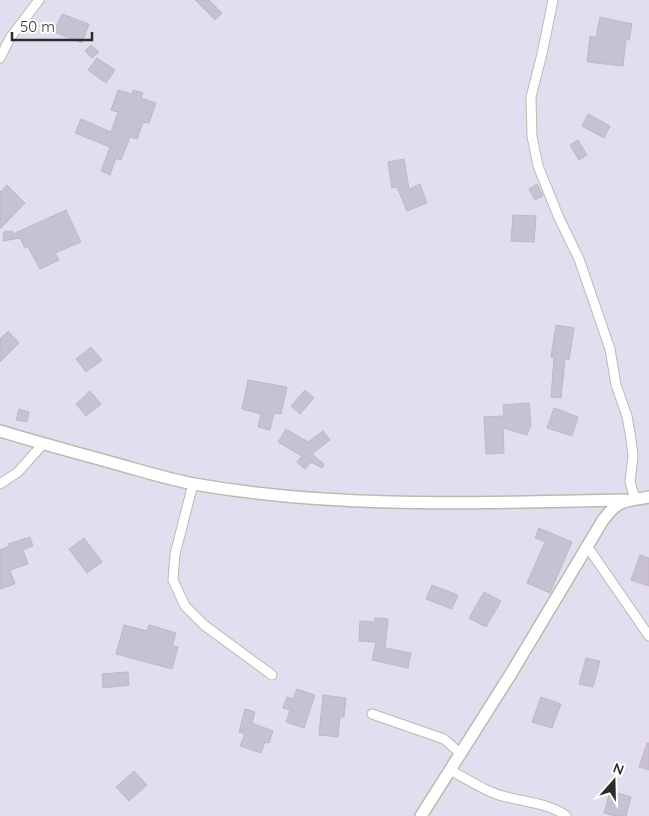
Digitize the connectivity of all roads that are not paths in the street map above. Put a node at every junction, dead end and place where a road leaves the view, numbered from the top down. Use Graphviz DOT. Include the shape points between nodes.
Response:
graph roads {
  1 [pos="39,0"];
  2 [pos="553,0"];
  3 [pos="0,58"];
  4 [pos="0,430"];
  5 [pos="43,444"];
  6 [pos="0,484"];
  7 [pos="193,484"];
  8 [pos="645,498"];
  9 [pos="625,500"];
  10 [pos="587,546"];
  11 [pos="649,636"];
  12 [pos="272,675"];
  13 [pos="372,714"];
  14 [pos="461,754"];
  15 [pos="450,770"];
  16 [pos="421,816"];
  17 [pos="566,816"];
  1 -- 3 [label="street" via="10,38"];
  2 -- 8 [label="street" via="531,97 532,136 538,166 579,259 610,349 631,439 631,488 634,496"];
  4 -- 5 [label="street"];
  5 -- 6 [label="street" via="18,472"];
  5 -- 7 [label="street"];
  7 -- 9 [label="street" via="362,502"];
  7 -- 12 [label="street" via="175,554 172,580 185,606 204,625"];
  8 -- 9 [label="street"];
  9 -- 10 [label="street" via="612,510"];
  10 -- 11 [label="street"];
  10 -- 14 [label="street"];
  13 -- 14 [label="street" via="444,738"];
  14 -- 15 [label="street"];
  15 -- 16 [label="street"];
  15 -- 17 [label="street" via="493,793 550,808"];
}
